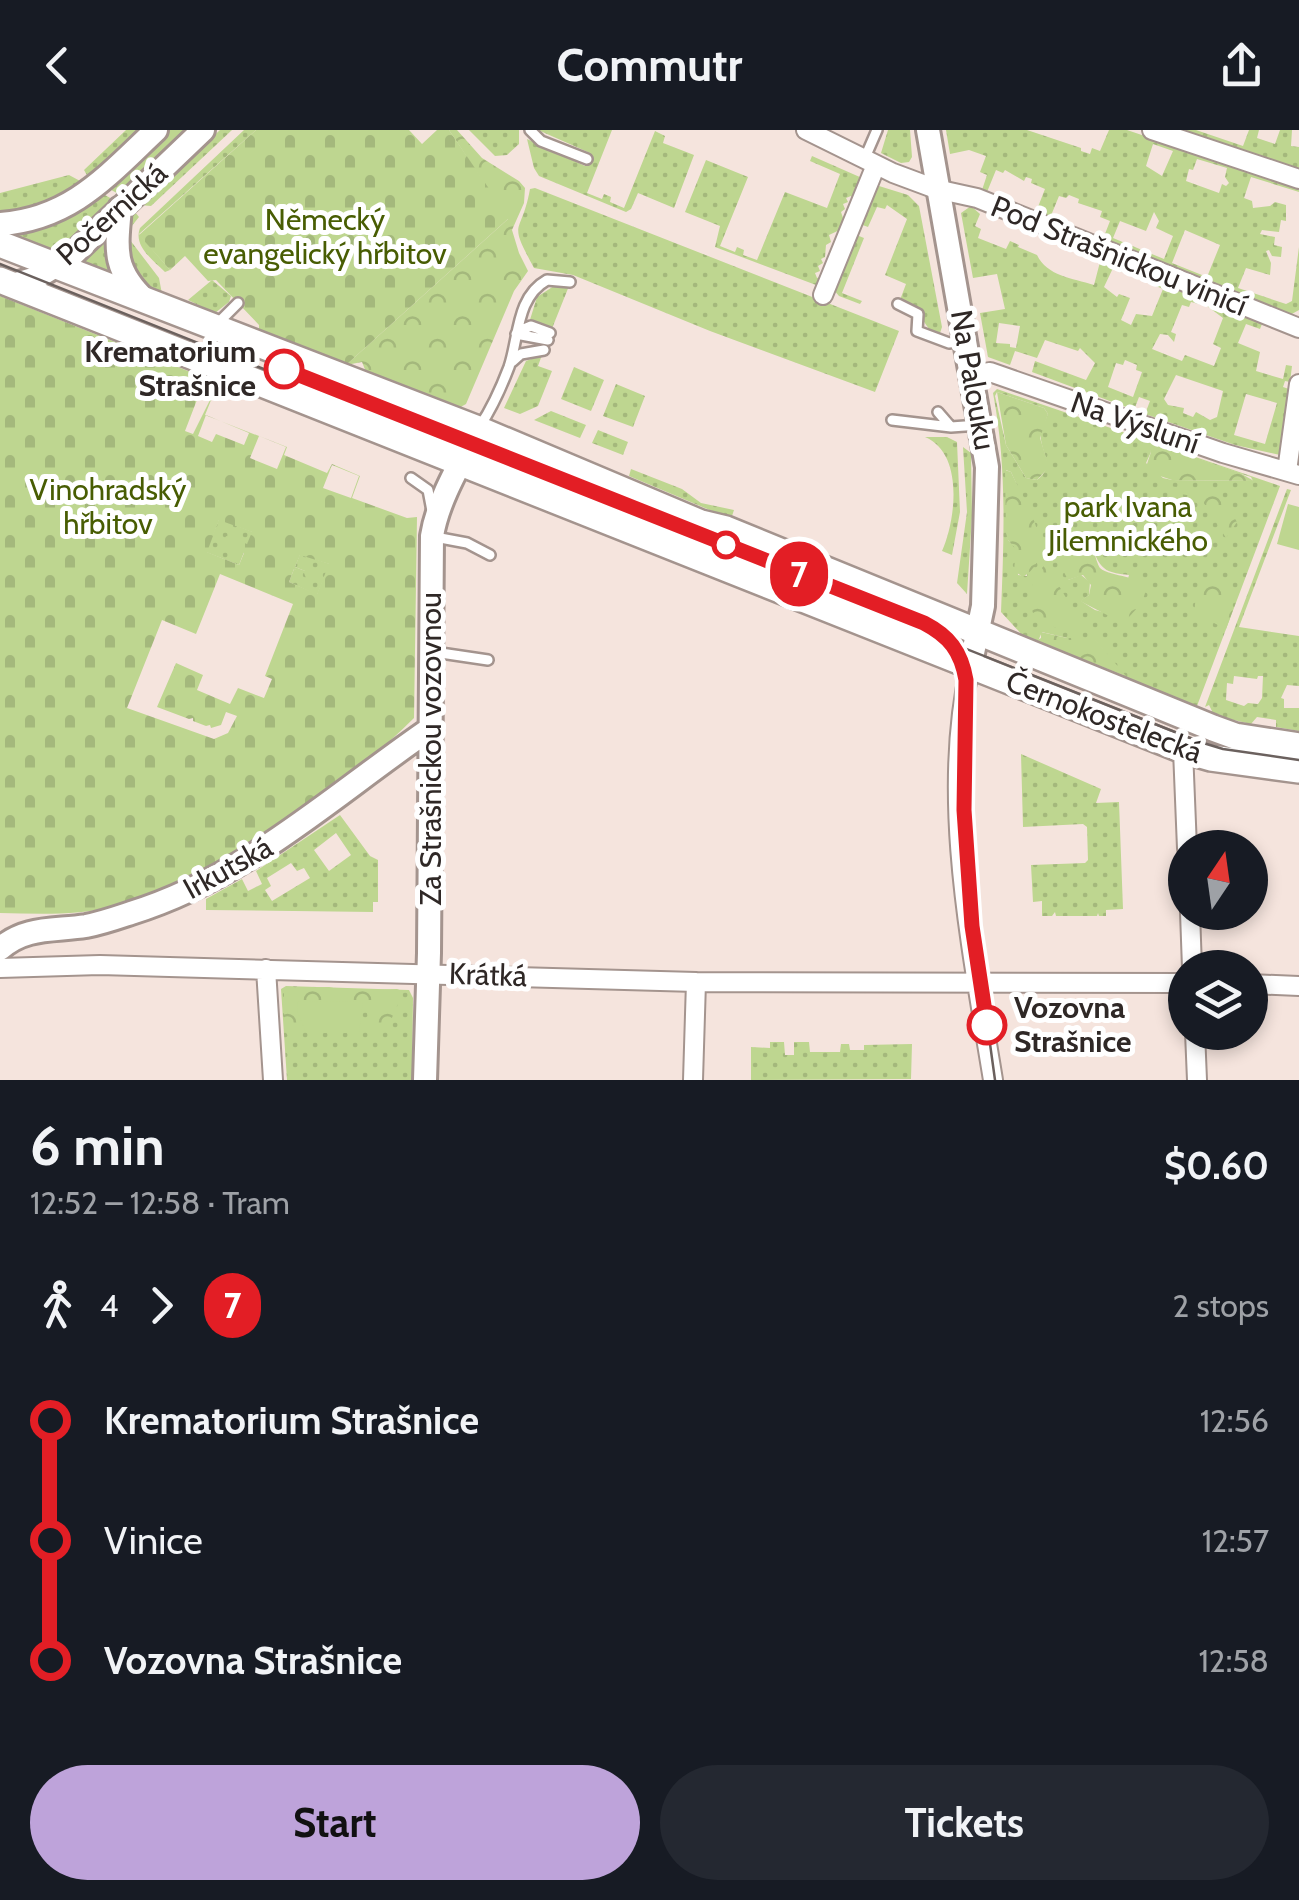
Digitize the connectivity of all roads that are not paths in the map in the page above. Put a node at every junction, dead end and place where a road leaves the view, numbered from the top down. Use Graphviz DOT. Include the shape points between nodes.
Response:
graph roads {
  1 [pos="156,130"];
  2 [pos="203,130"];
  3 [pos="530,130"];
  4 [pos="806,130"];
  5 [pos="877,130"];
  6 [pos="928,130"];
  7 [pos="1152,130"];
  8 [pos="587,159"];
  9 [pos="870,162"];
  10 [pos="1299,179"];
  11 [pos="936,189"];
  12 [pos="120,208"];
  13 [pos="0,224"];
  14 [pos="0,244"];
  15 [pos="56,266"];
  16 [pos="7,282"];
  17 [pos="570,282"];
  18 [pos="823,294"];
  19 [pos="148,303"];
  20 [pos="238,303"];
  21 [pos="898,304"];
  22 [pos="217,325"];
  23 [pos="1299,328"];
  24 [pos="516,334"];
  25 [pos="966,341"];
  26 [pos="510,364"];
  27 [pos="972,375"];
  28 [pos="1299,384"];
  29 [pos="938,412"];
  30 [pos="892,420"];
  31 [pos="981,425"];
  32 [pos="951,427"];
  33 [pos="478,429"];
  34 [pos="461,464"];
  35 [pos="1293,473"];
  36 [pos="411,478"];
  37 [pos="433,529"];
  38 [pos="490,555"];
  39 [pos="978,632"];
  40 [pos="431,652"];
  41 [pos="488,660"];
  42 [pos="970,667"];
  43 [pos="430,729"];
  44 [pos="1299,746"];
  45 [pos="1183,750"];
  46 [pos="1299,770"];
  47 [pos="1186,830"];
  48 [pos="0,949"];
  49 [pos="0,968"];
  50 [pos="266,969"];
  51 [pos="427,973"];
  52 [pos="696,982"];
  53 [pos="977,982"];
  54 [pos="1168,983"];
  55 [pos="1268,985"];
  56 [pos="1299,986"];
  57 [pos="1196,1050"];
  58 [pos="273,1080"];
  59 [pos="424,1080"];
  60 [pos="693,1080"];
  61 [pos="992,1080"];
  62 [pos="1198,1080"];
  1 -- 13 [label="street, Počernická" via="66,207"];
  2 -- 12 [label="street, Počernická"];
  3 -- 8 [label="lane"];
  4 -- 9 [label="street, Pod Strašnickou vinicí"];
  5 -- 9 [label="lane"];
  6 -- 11 [label="street, Na Palouku"];
  7 -- 10 [label="street"];
  9 -- 11 [label="street, Pod Strašnickou vinicí"];
  9 -- 18 [label="street"];
  11 -- 23 [label="street, Pod Strašnickou vinicí" via="977,198"];
  11 -- 25 [label="street, Na Palouku"];
  12 -- 15 [label="street, Počernická"];
  12 -- 19 [label="street" via="118,259"];
  14 -- 15 [label="main road, Černokostelecká"];
  15 -- 16 [label="street, Počernická"];
  15 -- 19 [label="main road, Černokostelecká"];
  16 -- 34 [label="main road, Černokostelecká"];
  17 -- 24 [label="lane" via="554,278 538,285"];
  19 -- 22 [label="main road, Černokostelecká"];
  20 -- 22 [label="lane"];
  21 -- 25 [label="lane" via="918,314 917,331 949,344"];
  22 -- 33 [label="main road, Černokostelecká"];
  24 -- 26 [label="lane"];
  24 -- 26 [label="lane" via="547,341"];
  25 -- 27 [label="street, Na Palouku"];
  26 -- 33 [label="lane"];
  27 -- 31 [label="street, Na Palouku"];
  27 -- 35 [label="street, Na Výsluní" via="990,372"];
  28 -- 35 [label="street"];
  29 -- 32 [label="lane"];
  30 -- 32 [label="lane"];
  31 -- 32 [label="lane"];
  31 -- 39 [label="street, Na Palouku" via="988,514"];
  33 -- 34 [label="street, Za Strašnickou vozovnou"];
  33 -- 39 [label="main road, Černokostelecká"];
  34 -- 37 [label="street, Za Strašnickou vozovnou"];
  34 -- 42 [label="main road, Černokostelecká"];
  36 -- 37 [label="lane" via="428,490"];
  37 -- 38 [label="lane"];
  37 -- 40 [label="street, Za Strašnickou vozovnou"];
  39 -- 42 [label="street, Na Palouku"];
  39 -- 44 [label="main road, Černokostelecká" via="1236,736"];
  40 -- 41 [label="lane"];
  40 -- 43 [label="street, Za Strašnickou vozovnou"];
  42 -- 45 [label="main road, Černokostelecká"];
  42 -- 53 [label="street" via="960,810"];
  43 -- 48 [label="street, Irkutská" via="281,838 200,886 104,922 26,932"];
  43 -- 51 [label="street, Za Strašnickou vozovnou"];
  45 -- 46 [label="main road, Černokostelecká"];
  45 -- 47 [label="street"];
  49 -- 50 [label="street, Krátká"];
  50 -- 51 [label="street, Krátká"];
  50 -- 58 [label="street"];
  51 -- 52 [label="street, Krátká"];
  51 -- 59 [label="street, Za Strašnickou vozovnou"];
  52 -- 53 [label="street, Krátká"];
  52 -- 60 [label="street"];
  53 -- 54 [label="street, Krátká"];
  53 -- 61 [label="street"];
  55 -- 56 [label="street"];
  57 -- 62 [label="street"];
}
